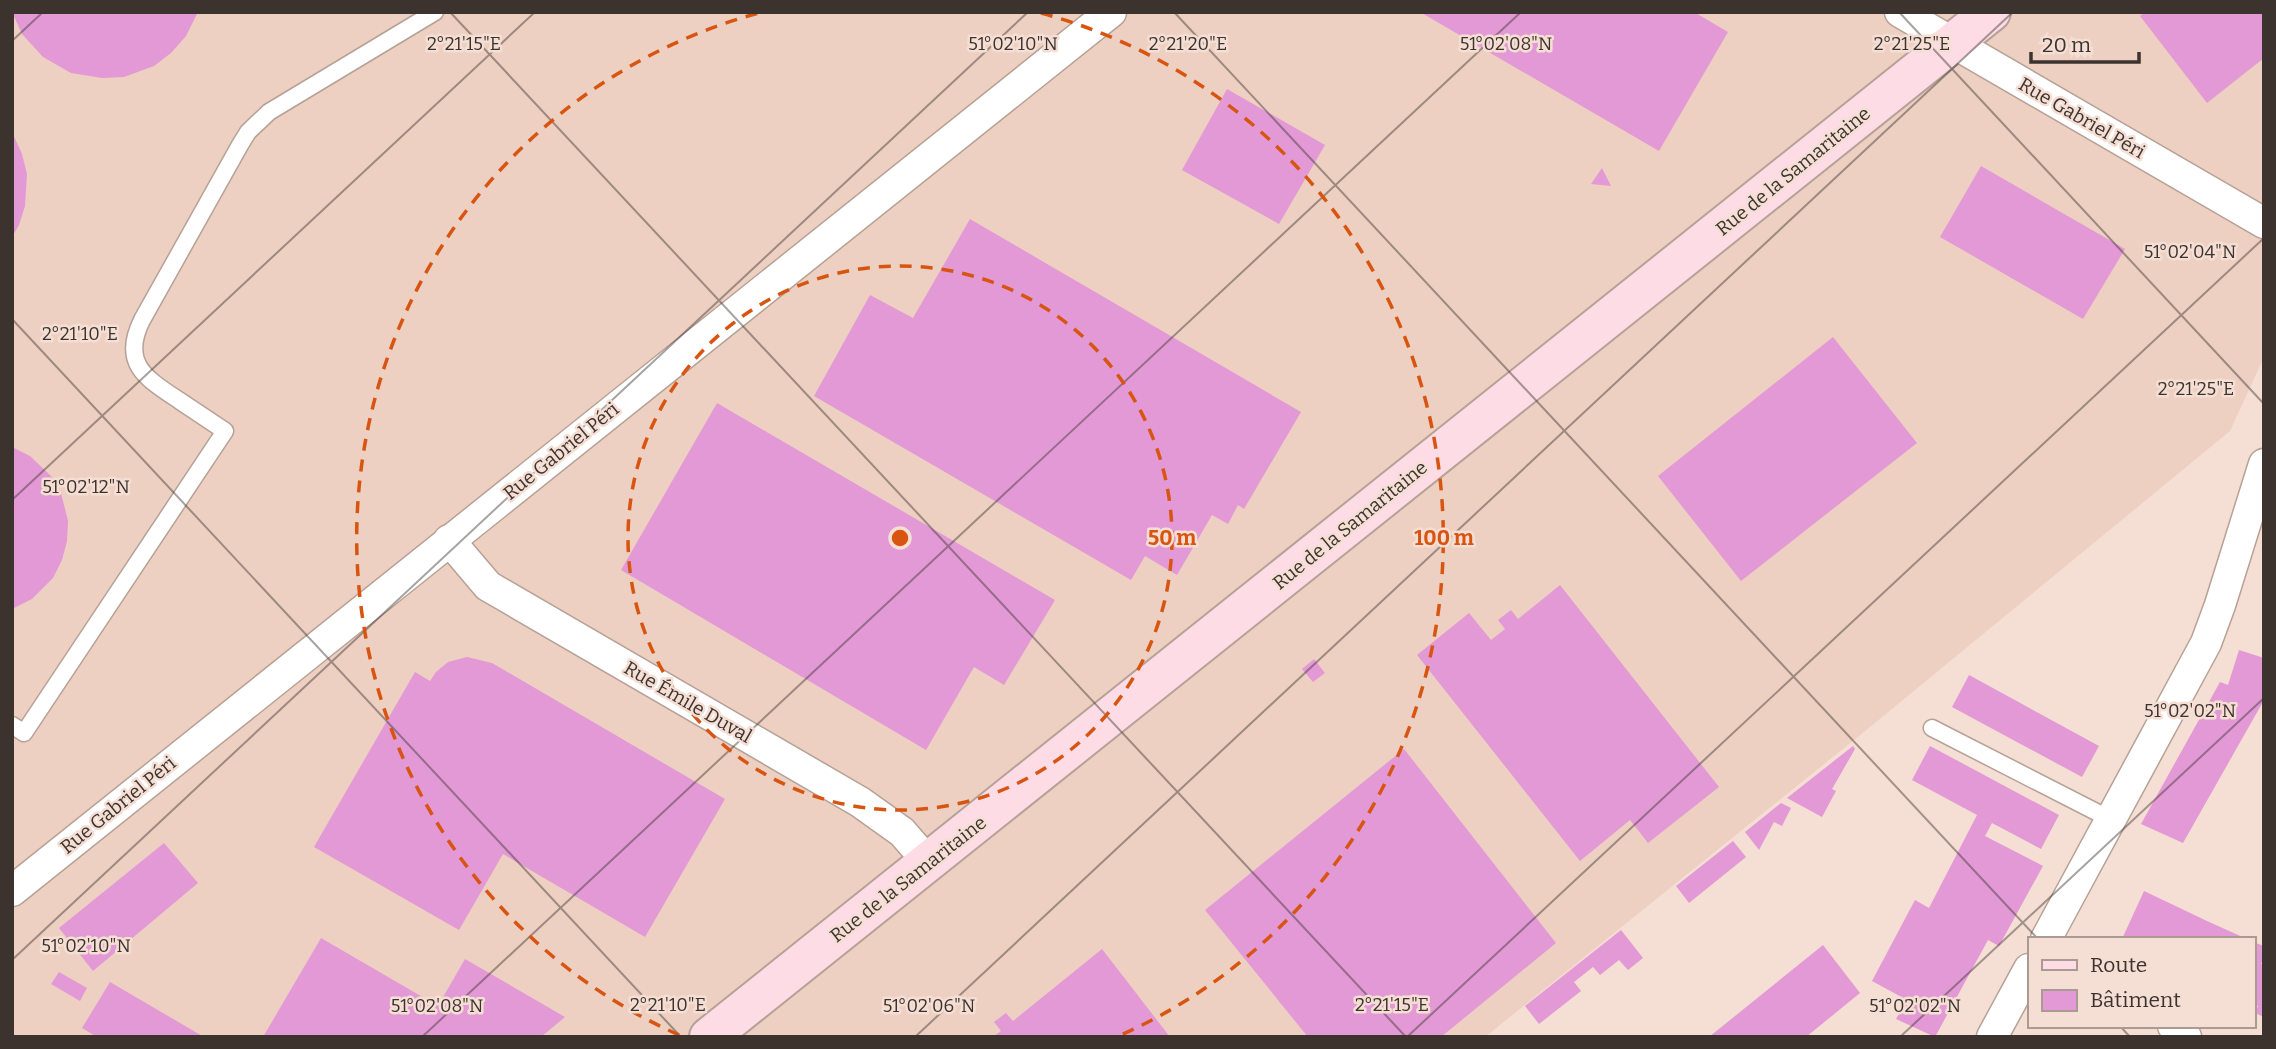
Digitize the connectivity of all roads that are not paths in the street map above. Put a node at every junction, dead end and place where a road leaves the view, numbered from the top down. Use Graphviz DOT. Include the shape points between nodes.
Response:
graph roads {
  1 [pos="435,12"];
  2 [pos="1111,12"];
  3 [pos="1900,12"];
  4 [pos="1991,12"];
  5 [pos="1952,43"];
  6 [pos="2264,223"];
  7 [pos="2264,464"];
  8 [pos="2256,518"];
  9 [pos="449,540"];
  10 [pos="12,725"];
  11 [pos="1932,728"];
  12 [pos="2110,819"];
  13 [pos="929,863"];
  14 [pos="12,891"];
  15 [pos="2047,937"];
  16 [pos="2028,971"];
  17 [pos="709,1037"];
  18 [pos="1992,1037"];
  1 -- 10 [label="lane" via="269,112 240,145 134,340 137,362 147,379 226,431 24,733"];
  2 -- 9 [label="street, Rue Gabriel Péri"];
  3 -- 5 [label="street, Rue Gabriel Péri"];
  4 -- 5 [label="street, Rue de la Samaritaine"];
  5 -- 6 [label="street, Rue Gabriel Péri"];
  5 -- 13 [label="street, Rue de la Samaritaine"];
  7 -- 8 [label="street"];
  8 -- 12 [label="street" via="2206,643"];
  9 -- 13 [label="street, Rue Émile Duval" via="488,586 860,802 902,832"];
  9 -- 14 [label="street, Rue Gabriel Péri"];
  11 -- 12 [label="lane"];
  12 -- 15 [label="street"];
  13 -- 17 [label="street, Rue de la Samaritaine"];
  16 -- 18 [label="street"];
}
